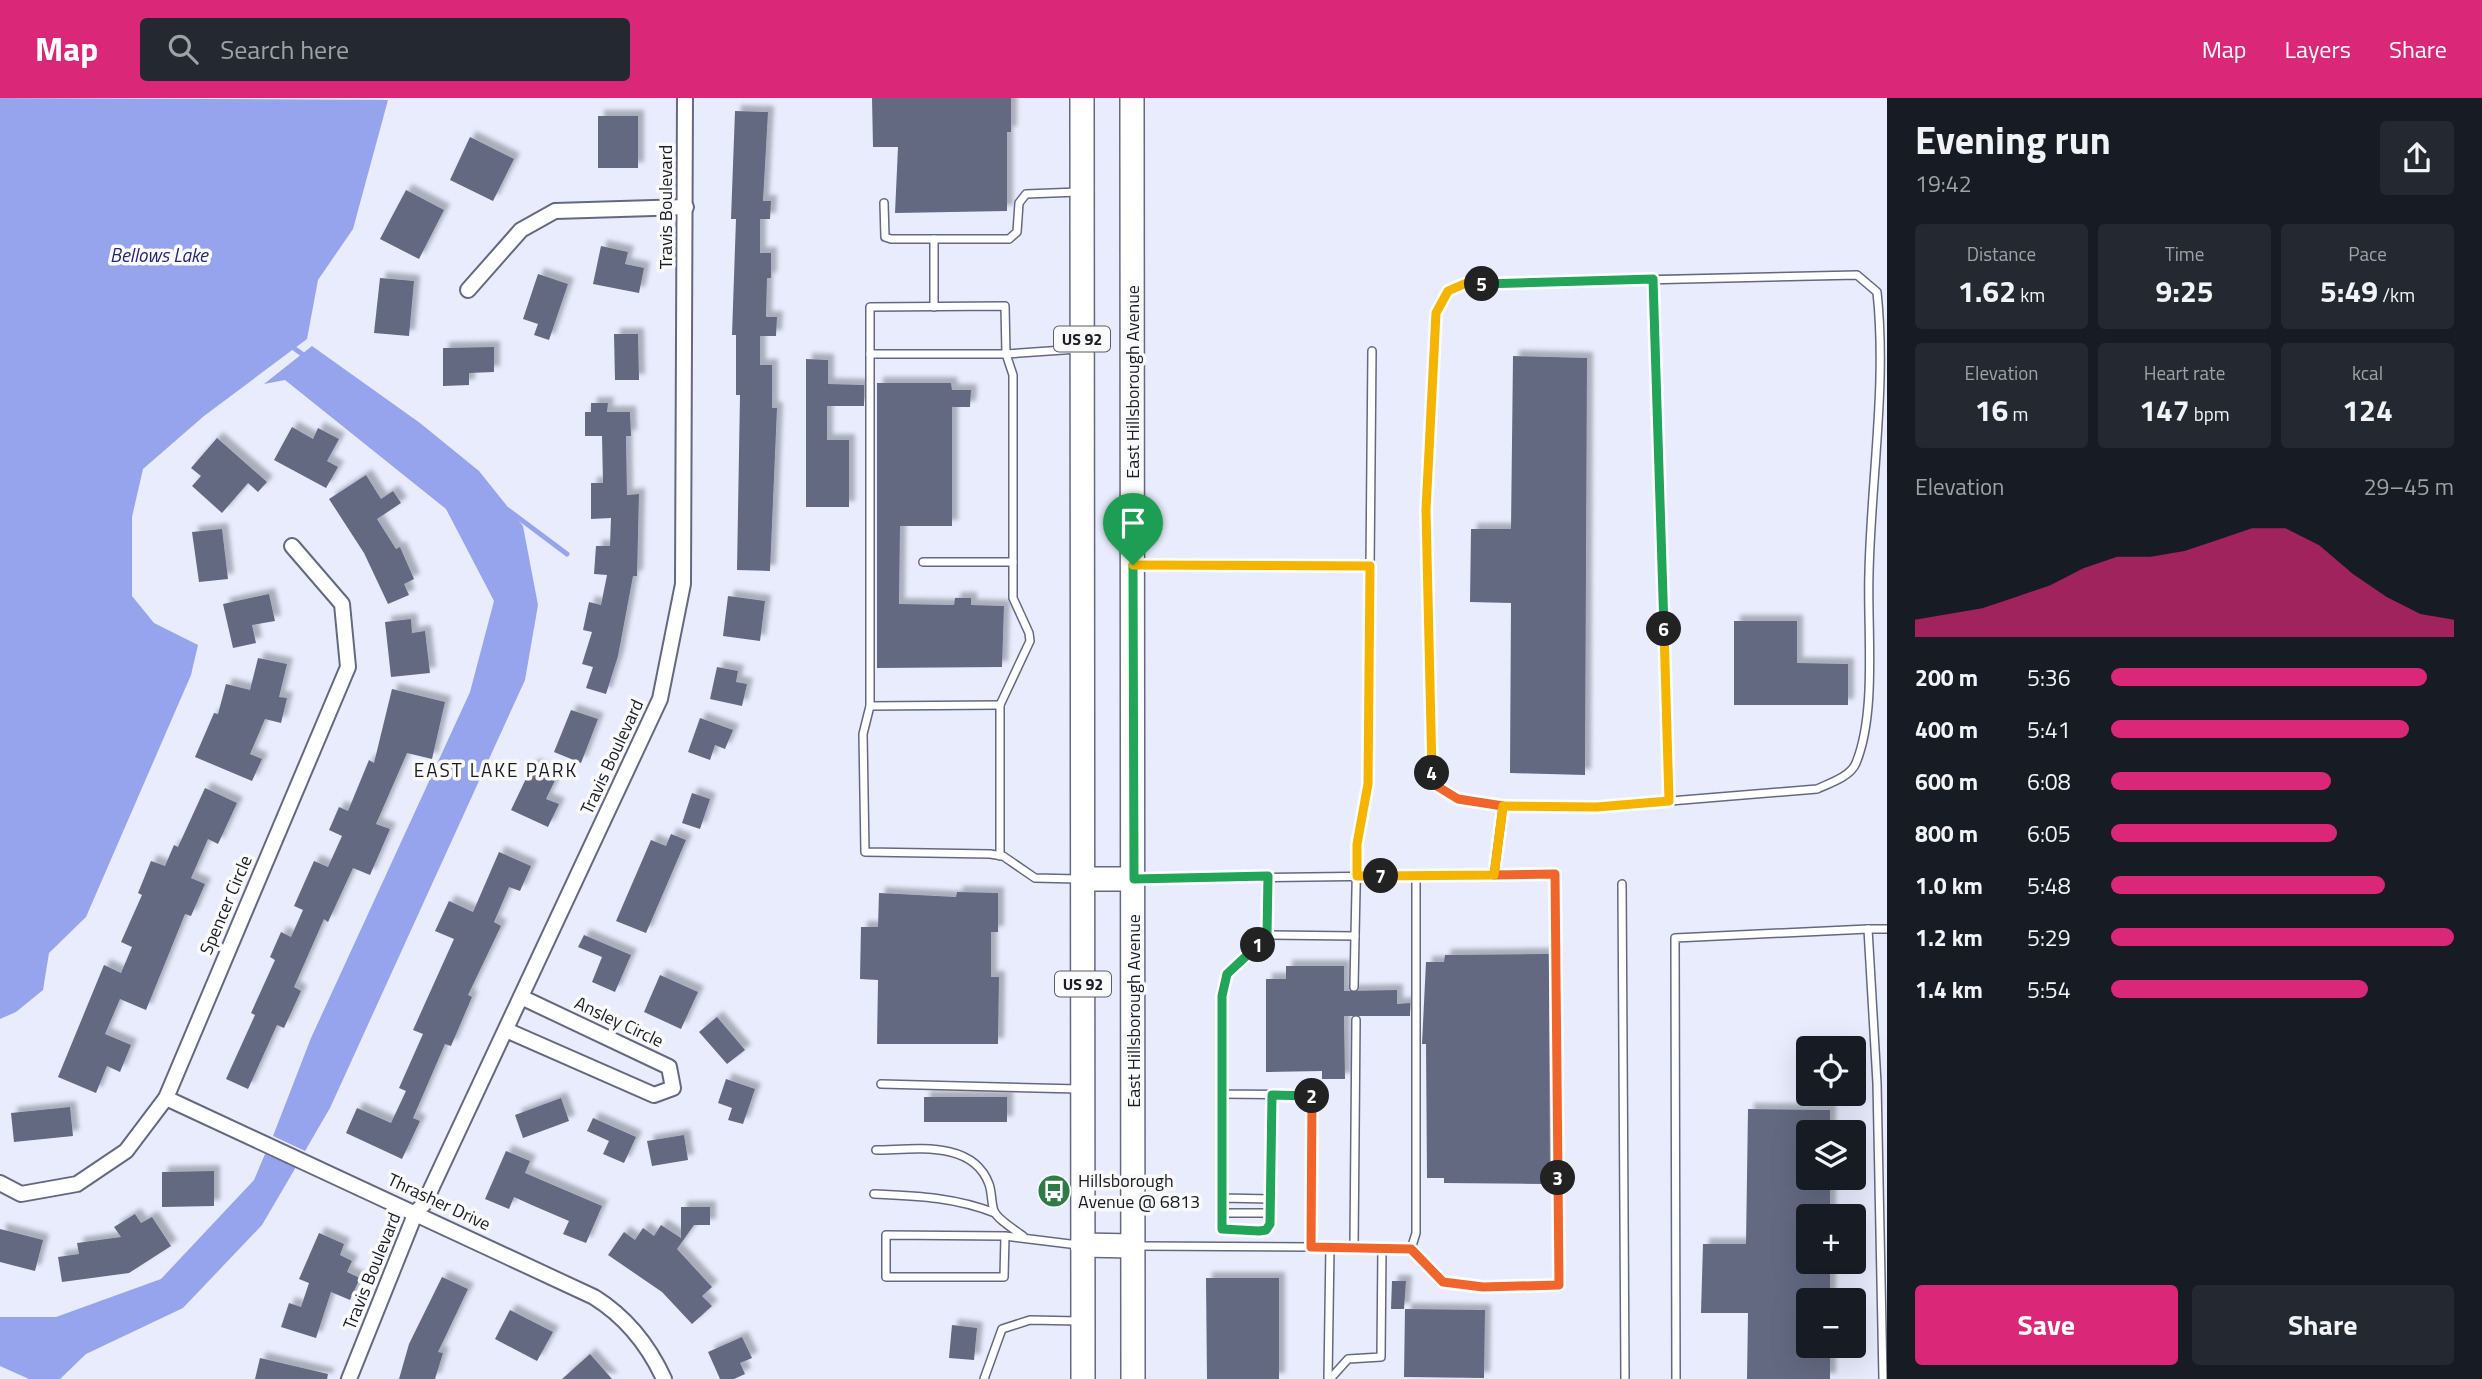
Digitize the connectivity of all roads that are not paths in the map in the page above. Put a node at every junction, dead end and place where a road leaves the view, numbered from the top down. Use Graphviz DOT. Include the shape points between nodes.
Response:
graph roads {
  1 [pos="685,98"];
  2 [pos="1082,98"];
  3 [pos="1132,98"];
  4 [pos="1082,192"];
  5 [pos="884,203"];
  6 [pos="686,207"];
  7 [pos="934,239"];
  8 [pos="1653,279"];
  9 [pos="468,290"];
  10 [pos="934,307"];
  11 [pos="1082,349"];
  12 [pos="1371,351"];
  13 [pos="870,354"];
  14 [pos="1006,354"];
  15 [pos="292,546"];
  16 [pos="923,562"];
  17 [pos="1013,562"];
  18 [pos="1133,565"];
  19 [pos="1370,566"];
  20 [pos="1000,705"];
  21 [pos="870,706"];
  22 [pos="1669,801"];
  23 [pos="1503,806"];
  24 [pos="1000,856"];
  25 [pos="1416,875"];
  26 [pos="1494,875"];
  27 [pos="1268,876"];
  28 [pos="1357,876"];
  29 [pos="1083,879"];
  30 [pos="1134,879"];
  31 [pos="1622,884"];
  32 [pos="1868,929"];
  33 [pos="1887,929"];
  34 [pos="1267,935"];
  35 [pos="1355,936"];
  36 [pos="1354,987"];
  37 [pos="521,997"];
  38 [pos="1356,1020"];
  39 [pos="506,1030"];
  40 [pos="881,1084"];
  41 [pos="1083,1089"];
  42 [pos="1221,1094"];
  43 [pos="1272,1095"];
  44 [pos="166,1098"];
  45 [pos="876,1150"];
  46 [pos="0,1183"];
  47 [pos="874,1194"];
  48 [pos="1221,1198"];
  49 [pos="1272,1199"];
  50 [pos="416,1212"];
  51 [pos="995,1213"];
  52 [pos="1221,1213"];
  53 [pos="1272,1213"];
  54 [pos="1005,1236"];
  55 [pos="1023,1237"];
  56 [pos="1082,1245"];
  57 [pos="1133,1246"];
  58 [pos="1311,1247"];
  59 [pos="1330,1247"];
  60 [pos="1354,1247"];
  61 [pos="1382,1247"];
  62 [pos="1411,1249"];
  63 [pos="1083,1321"];
  64 [pos="349,1379"];
  65 [pos="664,1379"];
  66 [pos="984,1379"];
  67 [pos="1083,1379"];
  68 [pos="1133,1379"];
  69 [pos="1329,1379"];
  70 [pos="1625,1379"];
  71 [pos="1676,1379"];
  72 [pos="1882,1379"];
  1 -- 6 [label="street, Travis Boulevard"];
  2 -- 4 [label="main road, US 92"];
  3 -- 18 [label="main road, East Hillsborough Avenue / US 92"];
  4 -- 7 [label="lane" via="1026,194 1019,202 1017,232 1009,239"];
  4 -- 11 [label="main road, US 92"];
  5 -- 7 [label="lane" via="885,237"];
  6 -- 9 [label="street" via="555,211 520,230"];
  6 -- 37 [label="street, Travis Boulevard" via="683,584 660,699"];
  7 -- 10 [label="lane"];
  8 -- 22 [label="lane"];
  8 -- 22 [label="lane" via="1857,275 1877,292 1883,379 1869,572 1869,692 1855,765 1840,779 1817,789"];
  8 -- 23 [label="lane" via="1464,284 1448,291 1436,313 1426,510 1432,783 1458,799"];
  10 -- 13 [label="lane" via="870,307"];
  10 -- 14 [label="lane" via="1005,306"];
  11 -- 14 [label="lane"];
  11 -- 29 [label="main road, US 92"];
  12 -- 19 [label="lane"];
  13 -- 14 [label="lane"];
  13 -- 21 [label="lane"];
  14 -- 17 [label="lane" via="1013,375"];
  15 -- 44 [label="street, Spencer Circle" via="342,604 348,667"];
  16 -- 17 [label="lane"];
  17 -- 20 [label="lane" via="1013,598 1030,641"];
  18 -- 19 [label="lane"];
  18 -- 30 [label="main road, East Hillsborough Avenue / US 92"];
  19 -- 28 [label="lane" via="1368,784 1357,844"];
  20 -- 21 [label="lane"];
  20 -- 24 [label="lane"];
  21 -- 24 [label="lane" via="863,734 865,852"];
  22 -- 23 [label="lane" via="1597,807"];
  23 -- 26 [label="lane"];
  24 -- 29 [label="lane" via="1035,878"];
  25 -- 26 [label="lane"];
  25 -- 28 [label="lane"];
  25 -- 62 [label="lane" via="1416,1233"];
  26 -- 62 [label="lane" via="1555,874 1559,1285 1483,1287 1443,1282"];
  27 -- 28 [label="lane"];
  27 -- 30 [label="lane"];
  27 -- 34 [label="lane"];
  28 -- 35 [label="lane"];
  29 -- 30 [label="main road"];
  29 -- 41 [label="main road, US 92"];
  30 -- 57 [label="main road, East Hillsborough Avenue / US 92"];
  31 -- 70 [label="lane"];
  32 -- 33 [label="lane"];
  32 -- 71 [label="lane" via="1675,939"];
  32 -- 72 [label="lane" via="1877,1083"];
  34 -- 35 [label="lane"];
  34 -- 42 [label="lane" via="1227,974 1222,996"];
  35 -- 36 [label="lane"];
  37 -- 39 [label="street, Travis Boulevard"];
  37 -- 39 [label="street, Ansley Circle" via="669,1067 673,1088 654,1095"];
  38 -- 60 [label="lane"];
  39 -- 50 [label="street, Travis Boulevard" via="424,1204"];
  40 -- 41 [label="lane"];
  41 -- 56 [label="main road, US 92"];
  42 -- 43 [label="lane"];
  42 -- 48 [label="lane"];
  43 -- 49 [label="lane"];
  43 -- 58 [label="lane" via="1312,1095"];
  44 -- 46 [label="street, Spencer Circle" via="126,1151 77,1184 21,1194"];
  44 -- 50 [label="street, Thrasher Drive"];
  45 -- 51 [label="lane" via="948,1150 966,1157 988,1182"];
  47 -- 51 [label="lane" via="942,1196"];
  48 -- 49 [label="lane"];
  48 -- 52 [label="lane"];
  49 -- 53 [label="lane"];
  50 -- 64 [label="street, Travis Boulevard"];
  50 -- 65 [label="street, Thrasher Drive" via="617,1311 652,1354"];
  51 -- 55 [label="lane"];
  52 -- 53 [label="lane"];
  52 -- 53 [label="lane" via="1222,1229 1227,1232 1266,1230"];
  54 -- 54 [label="lane" via="1004,1277 886,1277 886,1235"];
  54 -- 55 [label="lane"];
  55 -- 56 [label="lane"];
  56 -- 57 [label="main road"];
  56 -- 63 [label="main road, US 92"];
  57 -- 58 [label="lane"];
  57 -- 68 [label="main road, East Hillsborough Avenue / US 92"];
  58 -- 59 [label="lane"];
  59 -- 60 [label="lane"];
  59 -- 69 [label="lane"];
  60 -- 61 [label="lane"];
  61 -- 62 [label="lane"];
  61 -- 69 [label="lane" via="1381,1357 1348,1359"];
  63 -- 66 [label="lane" via="1030,1320 1002,1329"];
  63 -- 67 [label="main road, US 92"];
}
